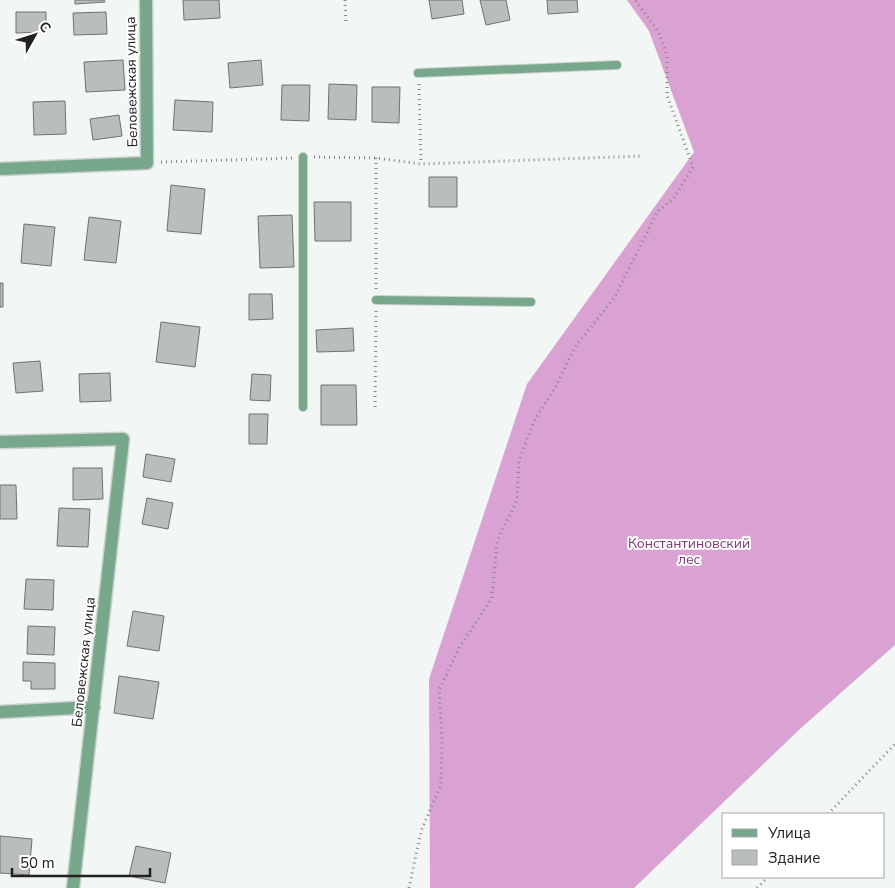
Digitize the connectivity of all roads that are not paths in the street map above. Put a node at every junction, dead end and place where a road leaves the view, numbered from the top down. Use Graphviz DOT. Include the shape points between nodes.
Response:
graph roads {
  1 [pos="146,0"];
  2 [pos="617,65"];
  3 [pos="418,73"];
  4 [pos="303,157"];
  5 [pos="0,170"];
  6 [pos="376,300"];
  7 [pos="532,302"];
  8 [pos="303,408"];
  9 [pos="0,442"];
  10 [pos="94,708"];
  11 [pos="0,712"];
  12 [pos="73,888"];
  1 -- 5 [label="street, Беловежская улица" via="147,163"];
  2 -- 3 [label="lane"];
  4 -- 8 [label="lane"];
  6 -- 7 [label="lane"];
  9 -- 10 [label="street, Беловежская улица" via="123,439"];
  10 -- 11 [label="street"];
  10 -- 12 [label="street, Беловежская улица"];
}
